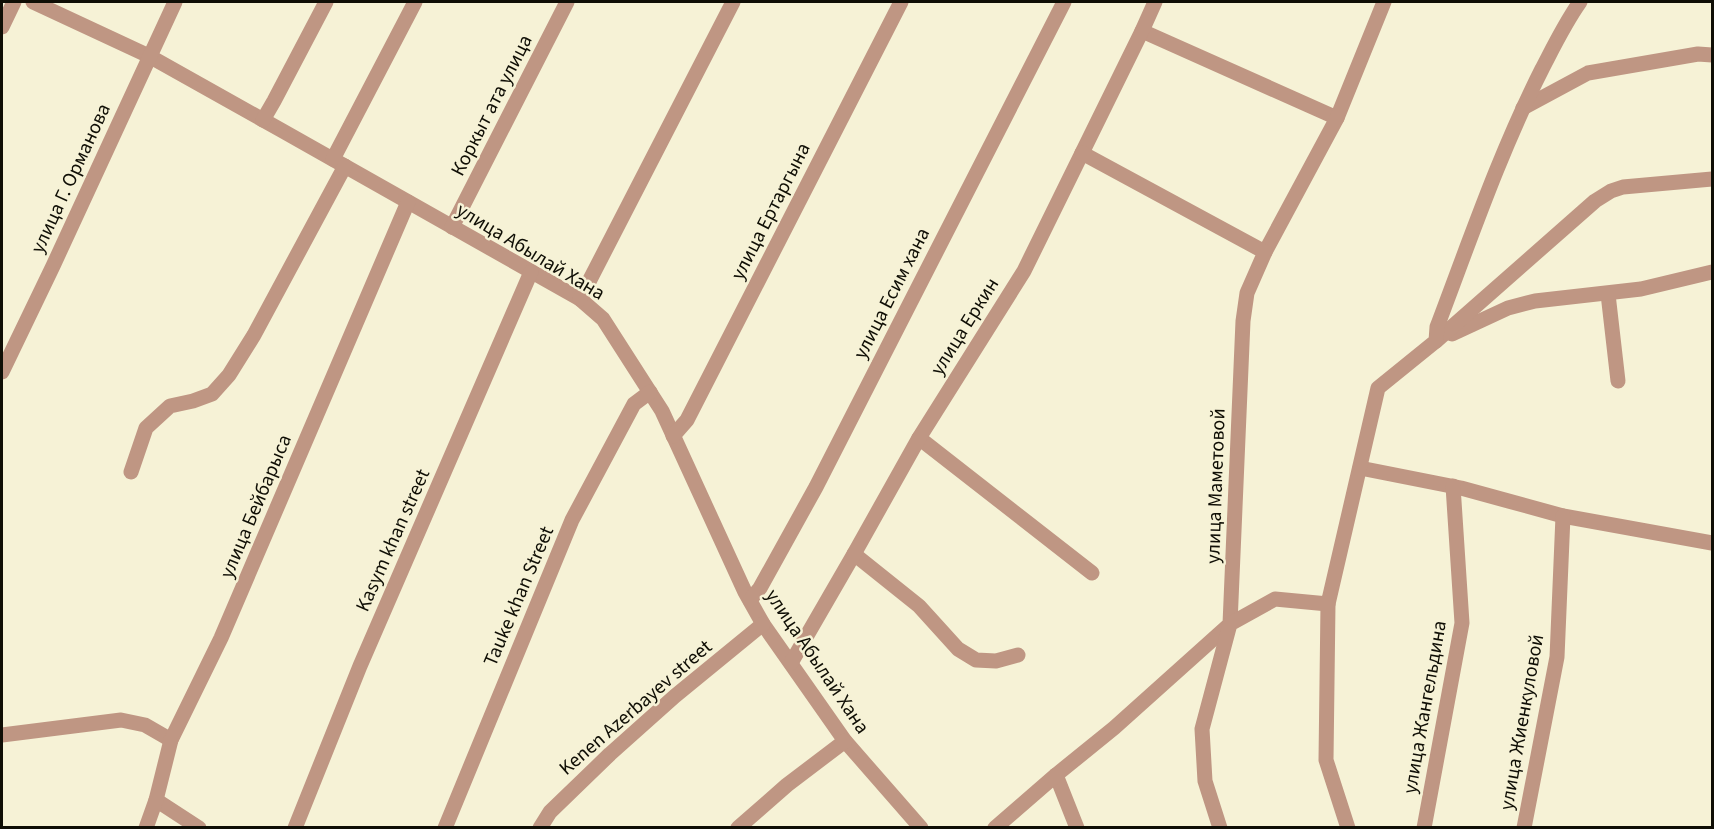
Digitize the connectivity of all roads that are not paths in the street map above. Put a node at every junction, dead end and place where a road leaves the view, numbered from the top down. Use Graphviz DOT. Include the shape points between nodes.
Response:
graph roads {
  1 [pos="15,2"];
  2 [pos="33,2"];
  3 [pos="175,2"];
  4 [pos="326,2"];
  5 [pos="415,2"];
  6 [pos="567,2"];
  7 [pos="733,2"];
  8 [pos="901,2"];
  9 [pos="1064,2"];
  10 [pos="1155,2"];
  11 [pos="1384,2"];
  12 [pos="1580,2"];
  13 [pos="2,27"];
  14 [pos="1142,31"];
  15 [pos="149,56"];
  16 [pos="1713,56"];
  17 [pos="1523,108"];
  18 [pos="1337,118"];
  19 [pos="263,120"];
  20 [pos="1082,153"];
  21 [pos="339,162"];
  22 [pos="1713,179"];
  23 [pos="408,202"];
  24 [pos="452,226"];
  25 [pos="1265,252"];
  26 [pos="531,272"];
  27 [pos="1713,272"];
  28 [pos="1608,294"];
  29 [pos="580,299"];
  30 [pos="1436,342"];
  31 [pos="2,372"];
  32 [pos="1617,381"];
  33 [pos="650,392"];
  34 [pos="673,436"];
  35 [pos="919,438"];
  36 [pos="1360,468"];
  37 [pos="131,472"];
  38 [pos="1453,486"];
  39 [pos="1563,516"];
  40 [pos="1713,543"];
  41 [pos="854,554"];
  42 [pos="1092,573"];
  43 [pos="750,600"];
  44 [pos="1328,604"];
  45 [pos="763,624"];
  46 [pos="1230,624"];
  47 [pos="1018,655"];
  48 [pos="791,663"];
  49 [pos="2,735"];
  50 [pos="171,740"];
  51 [pos="845,741"];
  52 [pos="1056,775"];
  53 [pos="156,800"];
  54 [pos="146,828"];
  55 [pos="199,828"];
  56 [pos="295,828"];
  57 [pos="445,828"];
  58 [pos="540,828"];
  59 [pos="738,828"];
  60 [pos="921,828"];
  61 [pos="995,828"];
  62 [pos="1077,828"];
  63 [pos="1220,828"];
  64 [pos="1348,828"];
  65 [pos="1424,828"];
  66 [pos="1524,828"];
  1 -- 13 [label="street"];
  2 -- 15 [label="street, улица Абылай Хана"];
  3 -- 15 [label="street, улица Г. Орманова"];
  4 -- 19 [label="street"];
  5 -- 21 [label="street"];
  6 -- 24 [label="street, Коркыт ата улица"];
  7 -- 29 [label="street"];
  8 -- 34 [label="street, улица Ертаргына" via="687,420"];
  9 -- 43 [label="street, улица Есим хана" via="821,477"];
  10 -- 14 [label="street, улица Еркин"];
  11 -- 18 [label="street, улица Маметовой"];
  12 -- 17 [label="street"];
  14 -- 18 [label="street"];
  14 -- 20 [label="street, улица Еркин"];
  15 -- 19 [label="street, улица Абылай Хана"];
  15 -- 31 [label="street, улица Г. Орманова"];
  16 -- 17 [label="street" via="1698,54 1588,73"];
  17 -- 30 [label="street" via="1437,327"];
  18 -- 25 [label="street, улица Маметовой"];
  19 -- 21 [label="street, улица Абылай Хана"];
  20 -- 25 [label="street"];
  20 -- 35 [label="street, улица Еркин" via="1024,271"];
  21 -- 23 [label="street, улица Абылай Хана"];
  21 -- 37 [label="street" via="254,335 229,375 212,394 170,406 146,428"];
  22 -- 30 [label="street" via="1611,191"];
  23 -- 24 [label="street, улица Абылай Хана"];
  23 -- 50 [label="street, улица Бейбарыса" via="221,638"];
  24 -- 26 [label="street, улица Абылай Хана"];
  25 -- 46 [label="street, улица Маметовой" via="1247,293 1243,321"];
  26 -- 29 [label="street, улица Абылай Хана"];
  26 -- 56 [label="street, Kasym khan street" via="360,666"];
  27 -- 28 [label="street"];
  28 -- 30 [label="street" via="1535,301 1508,308"];
  28 -- 32 [label="street"];
  29 -- 33 [label="street, улица Абылай Хана" via="603,319"];
  30 -- 36 [label="street" via="1378,388"];
  33 -- 34 [label="street, улица Абылай Хана"];
  33 -- 57 [label="street, Tauke khan Street" via="634,404 572,520"];
  34 -- 43 [label="street, улица Абылай Хана"];
  35 -- 41 [label="street, улица Еркин"];
  35 -- 42 [label="street"];
  36 -- 38 [label="street"];
  36 -- 44 [label="street"];
  38 -- 39 [label="street"];
  38 -- 65 [label="street, улица Жангельдина" via="1462,623"];
  39 -- 40 [label="street"];
  39 -- 66 [label="street, улица Жиенкуловой" via="1557,657"];
  41 -- 47 [label="street" via="919,606 958,649 976,660 996,661"];
  41 -- 48 [label="street, улица Еркин"];
  43 -- 45 [label="street, улица Абылай Хана"];
  44 -- 46 [label="street" via="1275,599"];
  44 -- 64 [label="street" via="1326,760"];
  45 -- 48 [label="street, улица Абылай Хана"];
  45 -- 58 [label="street, Kenen Azerbayev street" via="610,754 550,812"];
  46 -- 52 [label="street"];
  46 -- 63 [label="street, улица Маметовой" via="1202,729 1204,781"];
  48 -- 51 [label="street, улица Абылай Хана"];
  49 -- 50 [label="street" via="121,720 145,725"];
  50 -- 53 [label="street, улица Бейбарыса"];
  51 -- 59 [label="street"];
  51 -- 60 [label="street, улица Абылай Хана"];
  52 -- 61 [label="street"];
  52 -- 62 [label="street"];
  53 -- 54 [label="street, улица Бейбарыса"];
  53 -- 55 [label="street"];
}
